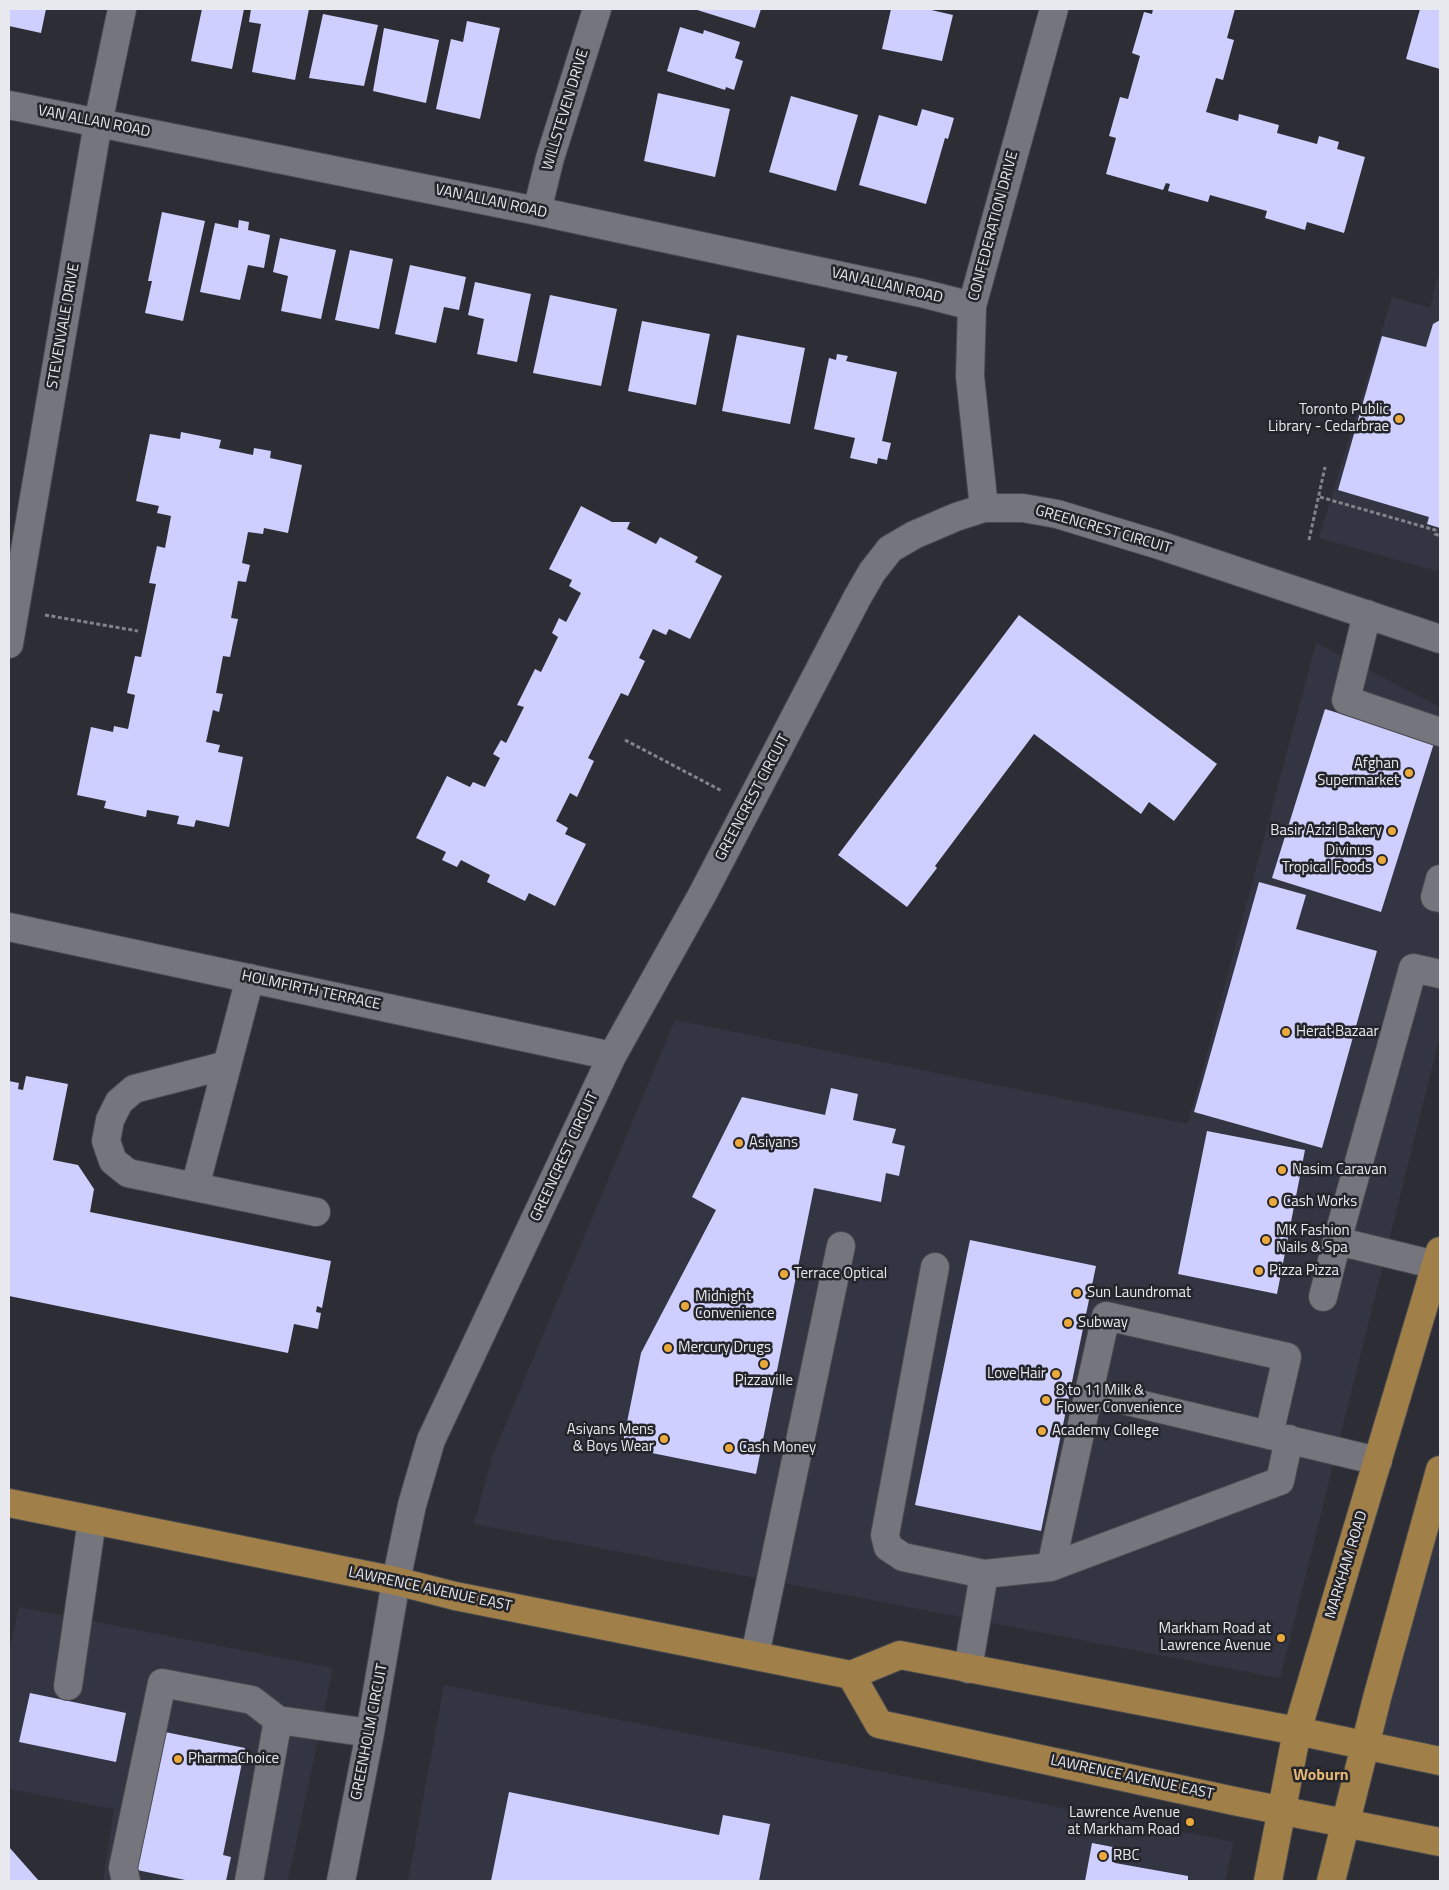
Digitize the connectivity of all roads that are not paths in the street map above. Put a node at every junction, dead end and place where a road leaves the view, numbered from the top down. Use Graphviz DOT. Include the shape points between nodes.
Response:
graph roads {
  1 [pos="122,9"];
  2 [pos="597,9"];
  3 [pos="1054,9"];
  4 [pos="9,105"];
  5 [pos="98,123"];
  6 [pos="537,211"];
  7 [pos="972,306"];
  8 [pos="984,508"];
  9 [pos="1367,614"];
  10 [pos="1440,639"];
  11 [pos="9,644"];
  12 [pos="1440,732"];
  13 [pos="1440,879"];
  14 [pos="1440,898"];
  15 [pos="9,927"];
  16 [pos="1440,974"];
  17 [pos="250,978"];
  18 [pos="612,1056"];
  19 [pos="227,1065"];
  20 [pos="195,1187"];
  21 [pos="316,1212"];
  22 [pos="1337,1242"];
  23 [pos="841,1246"];
  24 [pos="1438,1258"];
  25 [pos="935,1267"];
  26 [pos="1323,1297"];
  27 [pos="1089,1392"];
  28 [pos="1279,1437"];
  29 [pos="1378,1461"];
  30 [pos="1440,1470"];
  31 [pos="9,1503"];
  32 [pos="92,1520"];
  33 [pos="1051,1568"];
  34 [pos="984,1574"];
  35 [pos="396,1582"];
  36 [pos="755,1655"];
  37 [pos="968,1669"];
  38 [pos="851,1674"];
  39 [pos="68,1686"];
  40 [pos="278,1720"];
  41 [pos="1297,1731"];
  42 [pos="370,1733"];
  43 [pos="1364,1746"];
  44 [pos="1440,1761"];
  45 [pos="1283,1810"];
  46 [pos="1347,1823"];
  47 [pos="1440,1842"];
  48 [pos="126,1881"];
  49 [pos="249,1881"];
  50 [pos="341,1881"];
  51 [pos="1268,1881"];
  52 [pos="1331,1881"];
  1 -- 5 [label="street, STEVENVALE DRIVE"];
  2 -- 6 [label="street, WILLSTEVEN DRIVE" via="550,158"];
  3 -- 7 [label="street, CONFEDERATION DRIVE"];
  4 -- 5 [label="street, VAN ALLAN ROAD"];
  5 -- 6 [label="street, VAN ALLAN ROAD"];
  5 -- 11 [label="street, STEVENVALE DRIVE"];
  6 -- 7 [label="street, VAN ALLAN ROAD"];
  7 -- 8 [label="street, CONFEDERATION DRIVE" via="970,376"];
  8 -- 9 [label="street, GREENCREST CIRCUIT" via="1023,508 1057,514"];
  8 -- 18 [label="street, GREENCREST CIRCUIT" via="914,535 890,549 878,565 857,598 702,895"];
  9 -- 10 [label="street, GREENCREST CIRCUIT"];
  9 -- 12 [label="street" via="1346,700"];
  13 -- 14 [label="street" via="1435,896"];
  15 -- 17 [label="street, HOLMFIRTH TERRACE"];
  16 -- 22 [label="street" via="1412,968"];
  17 -- 18 [label="street, HOLMFIRTH TERRACE"];
  17 -- 19 [label="street"];
  18 -- 35 [label="street, GREENCREST CIRCUIT" via="431,1440 412,1505"];
  19 -- 20 [label="street"];
  19 -- 20 [label="street" via="134,1089 119,1102 110,1120 106,1141 114,1161 128,1173"];
  20 -- 21 [label="street"];
  22 -- 24 [label="street"];
  22 -- 26 [label="street"];
  23 -- 36 [label="street"];
  24 -- 29 [label="main road, MARKHAM ROAD"];
  25 -- 34 [label="street" via="884,1535 888,1547 903,1557"];
  27 -- 28 [label="street"];
  27 -- 28 [label="street" via="1106,1316 1287,1357"];
  27 -- 33 [label="street"];
  28 -- 29 [label="street"];
  28 -- 33 [label="street" via="1280,1481"];
  29 -- 41 [label="main road, MARKHAM ROAD"];
  30 -- 43 [label="main road"];
  31 -- 32 [label="main road, LAWRENCE AVENUE EAST"];
  32 -- 35 [label="main road, LAWRENCE AVENUE EAST"];
  32 -- 39 [label="street"];
  33 -- 34 [label="street"];
  34 -- 37 [label="street"];
  35 -- 36 [label="main road, LAWRENCE AVENUE EAST"];
  35 -- 42 [label="street, GREENHOLM CIRCUIT"];
  36 -- 38 [label="main road, LAWRENCE AVENUE EAST"];
  37 -- 38 [label="main road" via="900,1655"];
  37 -- 41 [label="main road"];
  38 -- 45 [label="main road, LAWRENCE AVENUE EAST" via="879,1724"];
  40 -- 42 [label="street"];
  40 -- 48 [label="street" via="252,1700 162,1683 123,1868"];
  40 -- 49 [label="street"];
  41 -- 43 [label="main road"];
  41 -- 45 [label="main road, MARKHAM ROAD"];
  42 -- 50 [label="street, GREENHOLM CIRCUIT"];
  43 -- 44 [label="main road"];
  43 -- 46 [label="main road"];
  45 -- 46 [label="main road, LAWRENCE AVENUE EAST"];
  45 -- 51 [label="main road, MARKHAM ROAD"];
  46 -- 47 [label="main road, LAWRENCE AVENUE EAST"];
  46 -- 52 [label="main road"];
}
